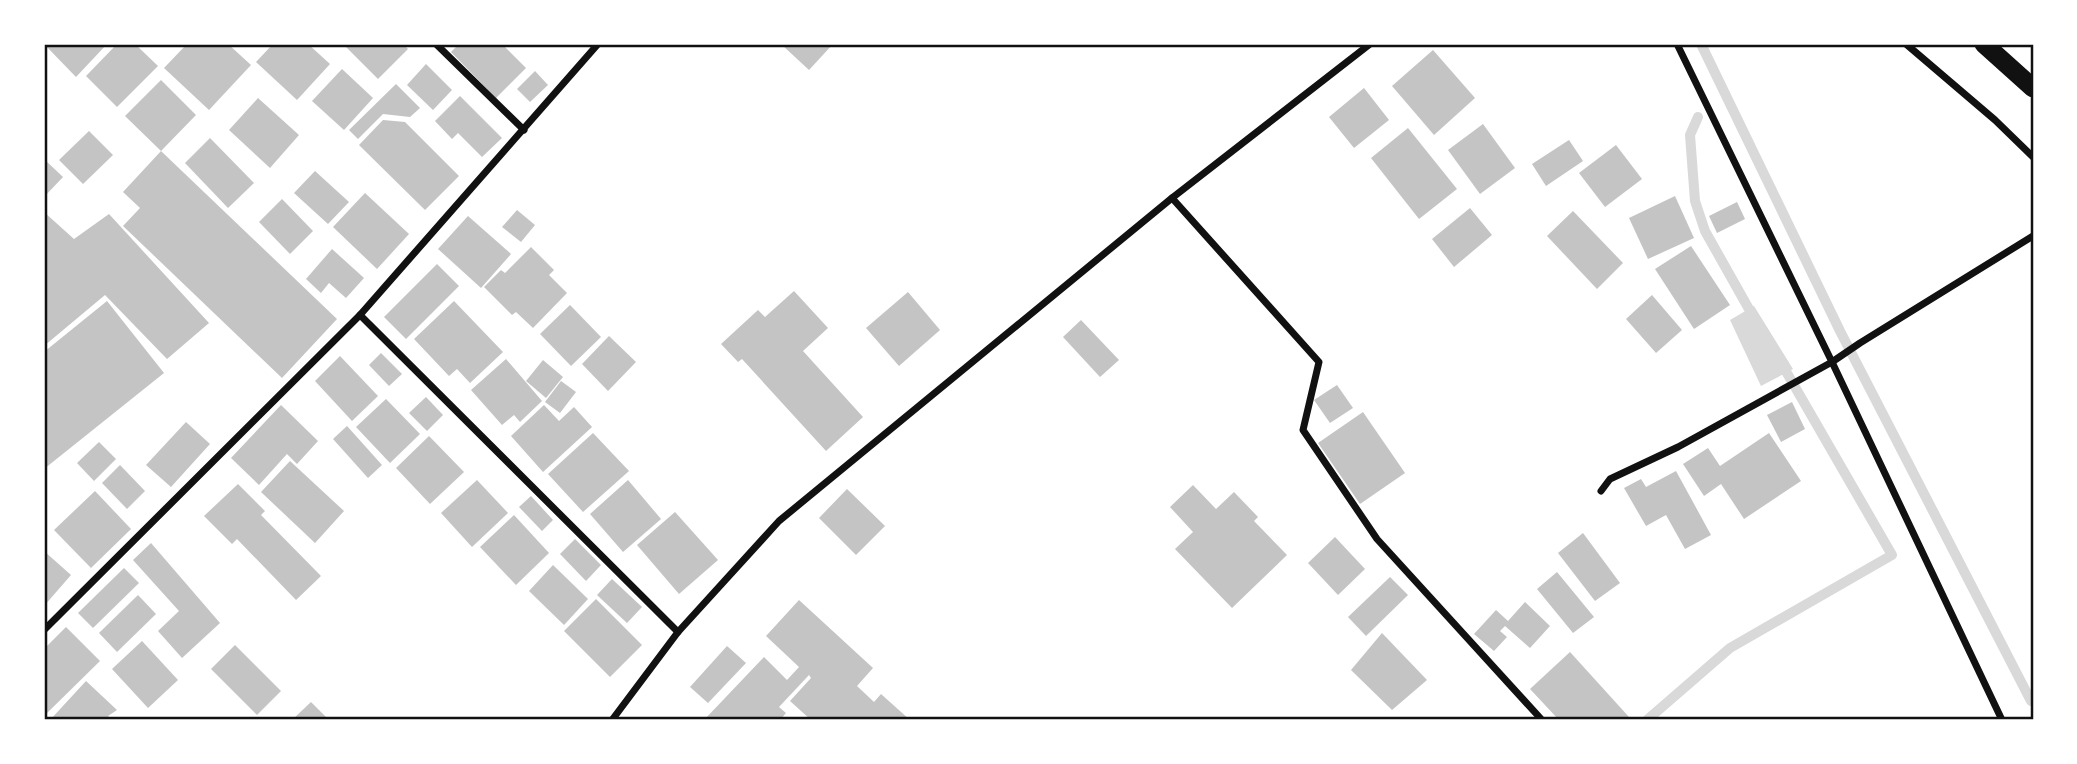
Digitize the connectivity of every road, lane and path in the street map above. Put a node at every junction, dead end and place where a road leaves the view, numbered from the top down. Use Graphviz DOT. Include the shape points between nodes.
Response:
graph roads {
  1 [pos="436,44"];
  2 [pos="598,44"];
  3 [pos="1370,44"];
  4 [pos="1677,44"];
  5 [pos="1906,44"];
  6 [pos="1984,44"];
  7 [pos="2030,86"];
  8 [pos="524,130"];
  9 [pos="2033,158"];
  10 [pos="1172,198"];
  11 [pos="2033,236"];
  12 [pos="360,315"];
  13 [pos="1832,362"];
  14 [pos="1601,491"];
  15 [pos="44,630"];
  16 [pos="678,632"];
  17 [pos="612,720"];
  18 [pos="1542,720"];
  19 [pos="2002,720"];
  1 -- 8 [label="street"];
  2 -- 8 [label="street"];
  3 -- 10 [label="street"];
  4 -- 13 [label="street"];
  5 -- 9 [label="street"];
  6 -- 7 [label="highway"];
  8 -- 12 [label="street"];
  10 -- 16 [label="street" via="779,521"];
  10 -- 18 [label="street" via="1319,362 1303,430 1377,539"];
  11 -- 13 [label="street"];
  12 -- 15 [label="street"];
  12 -- 16 [label="street"];
  13 -- 14 [label="street" via="1610,479"];
  13 -- 19 [label="street"];
  16 -- 17 [label="street"];
}
